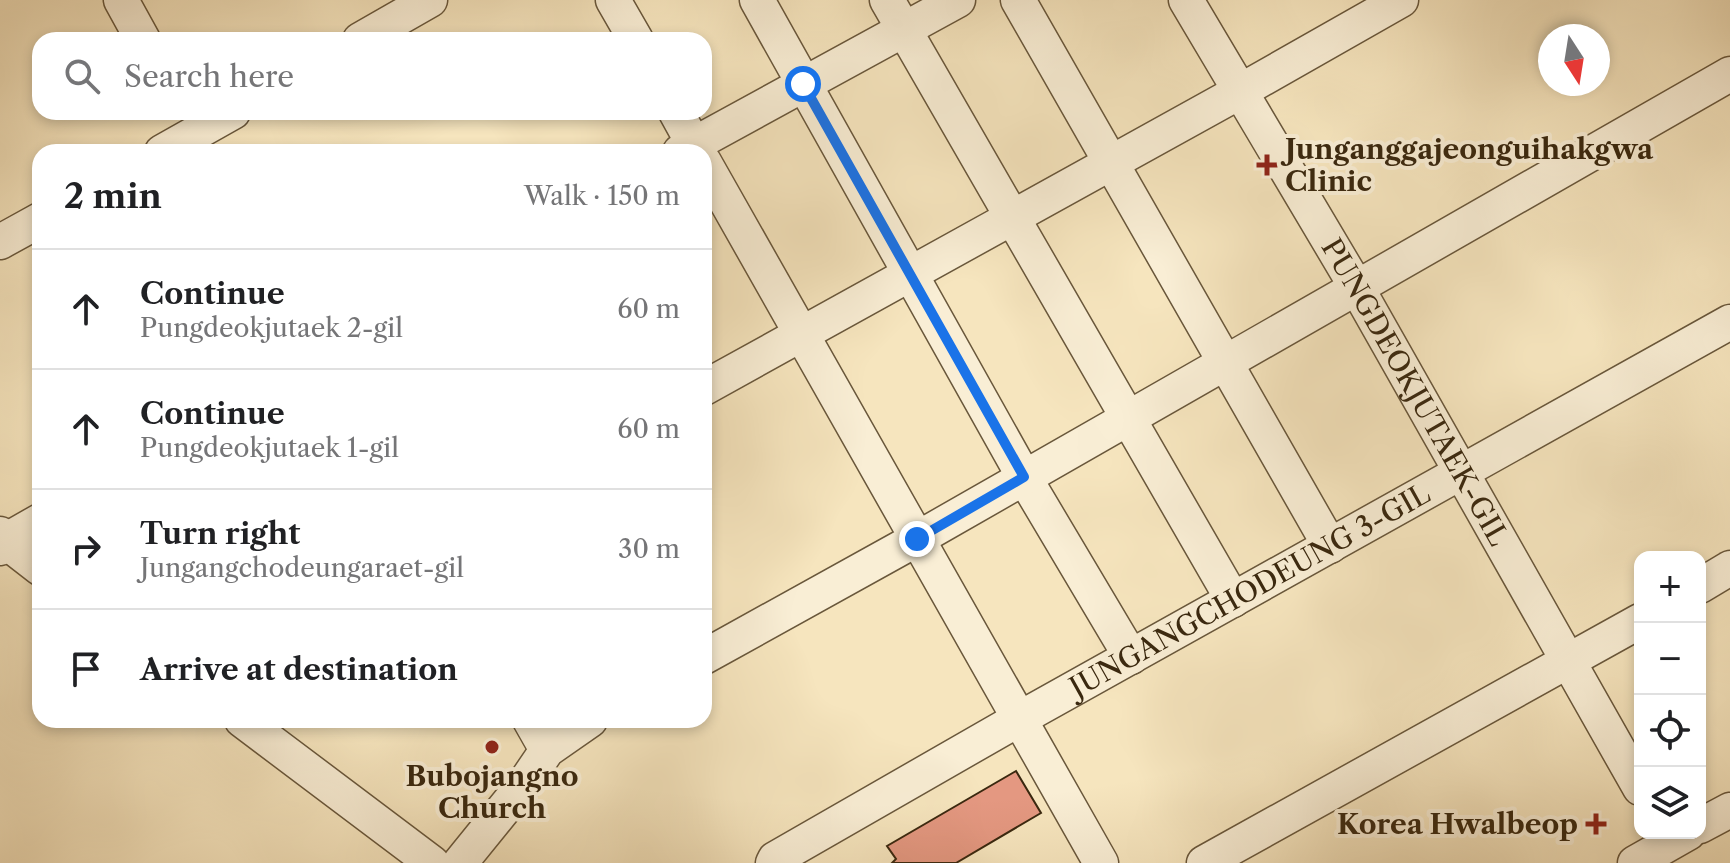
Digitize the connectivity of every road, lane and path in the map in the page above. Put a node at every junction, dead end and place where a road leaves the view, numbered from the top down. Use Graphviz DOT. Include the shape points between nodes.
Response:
graph roads {
  1 [pos="121,0"];
  2 [pos="430,0"];
  3 [pos="613,0"];
  4 [pos="757,0"];
  5 [pos="887,0"];
  6 [pos="958,0"];
  7 [pos="1018,0"];
  8 [pos="1186,0"];
  9 [pos="1401,0"];
  10 [pos="904,30"];
  11 [pos="139,32"];
  12 [pos="374,32"];
  13 [pos="631,32"];
  14 [pos="1730,74"];
  15 [pos="803,84"];
  16 [pos="1239,92"];
  17 [pos="219,120"];
  18 [pos="680,120"];
  19 [pos="195,133"];
  20 [pos="176,144"];
  21 [pos="690,144"];
  22 [pos="708,144"];
  23 [pos="1112,163"];
  24 [pos="712,183"];
  25 [pos="1012,218"];
  26 [pos="32,224"];
  27 [pos="0,242"];
  28 [pos="908,275"];
  29 [pos="1357,288"];
  30 [pos="1730,322"];
  31 [pos="801,334"];
  32 [pos="1226,362"];
  33 [pos="712,384"];
  34 [pos="1128,418"];
  35 [pos="1462,472"];
  36 [pos="1024,477"];
  37 [pos="32,525"];
  38 [pos="917,539"];
  39 [pos="2,541"];
  40 [pos="1330,546"];
  41 [pos="32,562"];
  42 [pos="1730,568"];
  43 [pos="1706,582"];
  44 [pos="1233,600"];
  45 [pos="1637,623"];
  46 [pos="712,653"];
  47 [pos="1131,657"];
  48 [pos="1569,662"];
  49 [pos="1019,719"];
  50 [pos="253,728"];
  51 [pos="535,728"];
  52 [pos="579,728"];
  53 [pos="547,750"];
  54 [pos="1634,777"];
  55 [pos="1730,810"];
  56 [pos="1682,840"];
  57 [pos="432,863"];
  58 [pos="460,863"];
  59 [pos="773,863"];
  60 [pos="1101,863"];
  61 [pos="1204,863"];
  62 [pos="1635,863"];
  1 -- 11 [label="street"];
  2 -- 12 [label="street"];
  3 -- 13 [label="street"];
  4 -- 15 [label="street"];
  5 -- 10 [label="street"];
  6 -- 10 [label="street"];
  7 -- 23 [label="street"];
  8 -- 16 [label="street, PUNGDEOKJUTAEK-GIL"];
  9 -- 16 [label="street"];
  10 -- 15 [label="street"];
  10 -- 25 [label="street"];
  14 -- 29 [label="street"];
  15 -- 22 [label="street"];
  15 -- 28 [label="street"];
  16 -- 23 [label="street"];
  16 -- 29 [label="street, PUNGDEOKJUTAEK-GIL"];
  17 -- 19 [label="street"];
  18 -- 21 [label="street"];
  19 -- 20 [label="street"];
  23 -- 25 [label="street"];
  23 -- 32 [label="street"];
  24 -- 31 [label="street"];
  25 -- 28 [label="street"];
  25 -- 34 [label="street"];
  26 -- 27 [label="street"];
  28 -- 31 [label="street"];
  28 -- 36 [label="street"];
  29 -- 32 [label="street"];
  29 -- 35 [label="street, PUNGDEOKJUTAEK-GIL"];
  30 -- 35 [label="street, JUNGANGCHODEUNG 3-GIL"];
  31 -- 33 [label="street"];
  31 -- 38 [label="street"];
  32 -- 34 [label="street"];
  32 -- 40 [label="street"];
  34 -- 36 [label="street"];
  34 -- 44 [label="street"];
  35 -- 40 [label="street, JUNGANGCHODEUNG 3-GIL"];
  35 -- 48 [label="street, PUNGDEOKJUTAEK-GIL"];
  36 -- 38 [label="street"];
  36 -- 47 [label="street"];
  37 -- 39 [label="street"];
  38 -- 46 [label="street"];
  38 -- 49 [label="street"];
  39 -- 41 [label="street"];
  40 -- 44 [label="street, JUNGANGCHODEUNG 3-GIL"];
  42 -- 43 [label="street"];
  44 -- 47 [label="street, JUNGANGCHODEUNG 3-GIL"];
  45 -- 48 [label="street"];
  47 -- 49 [label="street, JUNGANGCHODEUNG 3-GIL"];
  48 -- 54 [label="street, PUNGDEOKJUTAEK-GIL"];
  48 -- 61 [label="street"];
  49 -- 59 [label="street, JUNGANGCHODEUNG 3-GIL"];
  49 -- 60 [label="street"];
  50 -- 57 [label="street"];
  51 -- 53 [label="street"];
  52 -- 53 [label="street"];
  53 -- 58 [label="street"];
  55 -- 56 [label="street"];
  56 -- 62 [label="street"];
}
